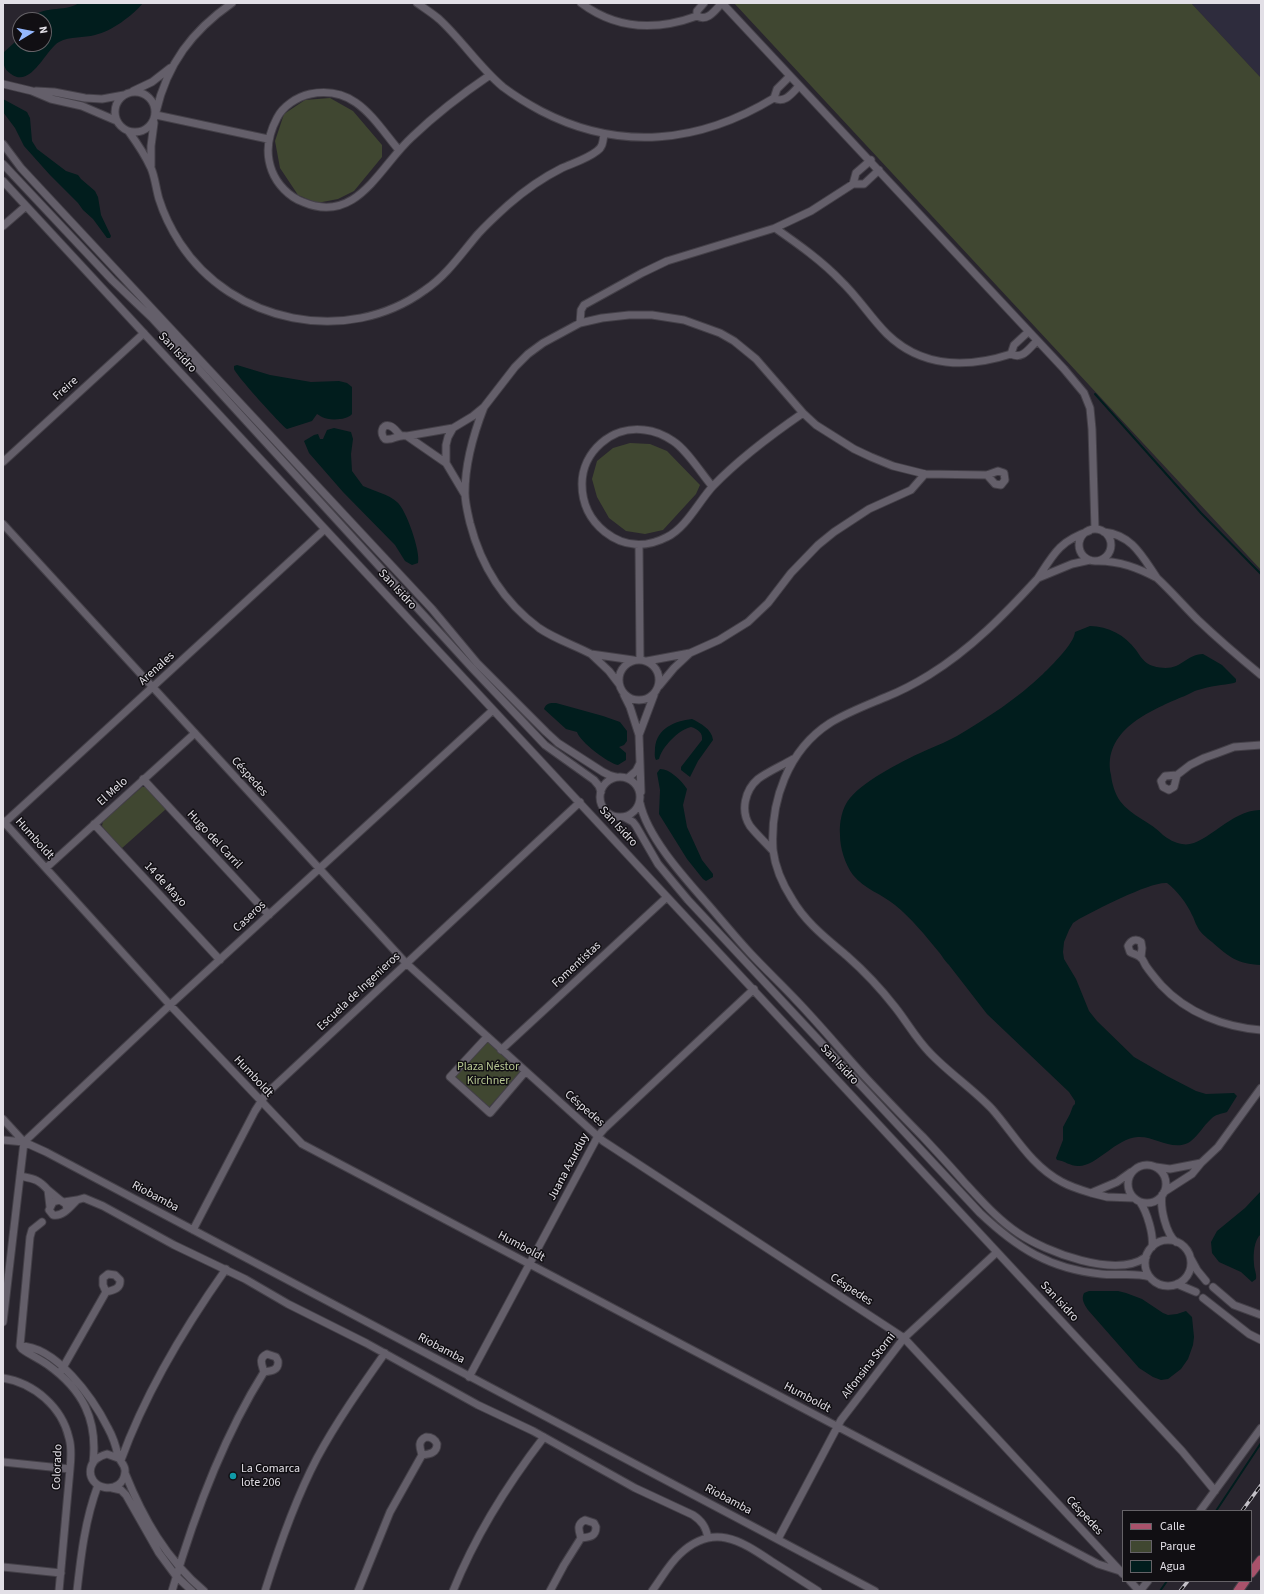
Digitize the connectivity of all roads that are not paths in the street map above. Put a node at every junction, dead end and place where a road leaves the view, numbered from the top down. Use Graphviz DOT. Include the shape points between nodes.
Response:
graph roads {
  1 [pos="232,3"];
  2 [pos="417,3"];
  3 [pos="581,3"];
  4 [pos="704,3"];
  5 [pos="722,3"];
  6 [pos="713,12"];
  7 [pos="697,16"];
  8 [pos="172,67"];
  9 [pos="490,75"];
  10 [pos="790,76"];
  11 [pos="3,84"];
  12 [pos="781,86"];
  13 [pos="799,86"];
  14 [pos="32,91"];
  15 [pos="131,92"];
  16 [pos="790,94"];
  17 [pos="124,95"];
  18 [pos="774,98"];
  19 [pos="156,115"];
  20 [pos="117,121"];
  21 [pos="129,132"];
  22 [pos="604,134"];
  23 [pos="268,139"];
  24 [pos="3,144"];
  25 [pos="398,149"];
  26 [pos="871,160"];
  27 [pos="3,164"];
  28 [pos="151,169"];
  29 [pos="860,170"];
  30 [pos="879,170"];
  31 [pos="870,179"];
  32 [pos="3,181"];
  33 [pos="853,184"];
  34 [pos="26,206"];
  35 [pos="3,226"];
  36 [pos="775,228"];
  37 [pos="154,316"];
  38 [pos="580,323"];
  39 [pos="1028,332"];
  40 [pos="144,333"];
  41 [pos="1018,341"];
  42 [pos="1037,341"];
  43 [pos="1027,350"];
  44 [pos="1011,354"];
  45 [pos="484,407"];
  46 [pos="803,413"];
  47 [pos="453,428"];
  48 [pos="3,462"];
  49 [pos="446,463"];
  50 [pos="925,474"];
  51 [pos="987,475"];
  52 [pos="712,486"];
  53 [pos="465,495"];
  54 [pos="3,524"];
  55 [pos="325,529"];
  56 [pos="1092,530"];
  57 [pos="1104,532"];
  58 [pos="639,545"];
  59 [pos="1090,560"];
  60 [pos="1098,561"];
  61 [pos="1038,578"];
  62 [pos="1157,578"];
  63 [pos="690,653"];
  64 [pos="463,654"];
  65 [pos="591,654"];
  66 [pos="641,660"];
  67 [pos="1261,675"];
  68 [pos="619,686"];
  69 [pos="153,687"];
  70 [pos="657,689"];
  71 [pos="623,692"];
  72 [pos="493,710"];
  73 [pos="195,733"];
  74 [pos="639,735"];
  75 [pos="1261,745"];
  76 [pos="794,759"];
  77 [pos="640,763"];
  78 [pos="1177,775"];
  79 [pos="616,777"];
  80 [pos="628,778"];
  81 [pos="143,779"];
  82 [pos="600,792"];
  83 [pos="640,799"];
  84 [pos="580,802"];
  85 [pos="624,817"];
  86 [pos="4,823"];
  87 [pos="94,824"];
  88 [pos="773,851"];
  89 [pos="46,868"];
  90 [pos="319,869"];
  91 [pos="668,897"];
  92 [pos="269,915"];
  93 [pos="1141,957"];
  94 [pos="220,960"];
  95 [pos="406,963"];
  96 [pos="765,969"];
  97 [pos="759,975"];
  98 [pos="754,989"];
  99 [pos="170,1005"];
  100 [pos="1261,1030"];
  101 [pos="487,1037"];
  102 [pos="501,1050"];
  103 [pos="525,1072"];
  104 [pos="1261,1088"];
  105 [pos="881,1093"];
  106 [pos="874,1099"];
  107 [pos="260,1101"];
  108 [pos="3,1119"];
  109 [pos="598,1136"];
  110 [pos="3,1140"];
  111 [pos="24,1142"];
  112 [pos="1201,1163"];
  113 [pos="1154,1166"];
  114 [pos="1133,1170"];
  115 [pos="20,1176"];
  116 [pos="48,1190"];
  117 [pos="1091,1193"];
  118 [pos="1163,1194"];
  119 [pos="77,1200"];
  120 [pos="1137,1200"];
  121 [pos="62,1201"];
  122 [pos="49,1208"];
  123 [pos="67,1209"];
  124 [pos="56,1216"];
  125 [pos="995,1216"];
  126 [pos="42,1222"];
  127 [pos="990,1222"];
  128 [pos="192,1230"];
  129 [pos="1177,1242"];
  130 [pos="1152,1247"];
  131 [pos="997,1252"];
  132 [pos="1146,1258"];
  133 [pos="1191,1258"];
  134 [pos="6,1260"];
  135 [pos="530,1264"];
  136 [pos="226,1269"];
  137 [pos="1150,1277"];
  138 [pos="1206,1281"];
  139 [pos="1177,1284"];
  140 [pos="1213,1287"];
  141 [pos="106,1292"];
  142 [pos="1196,1292"];
  143 [pos="1203,1298"];
  144 [pos="1224,1298"];
  145 [pos="1216,1308"];
  146 [pos="1261,1315"];
  147 [pos="3,1322"];
  148 [pos="904,1338"];
  149 [pos="1261,1340"];
  150 [pos="20,1346"];
  151 [pos="384,1353"];
  152 [pos="63,1367"];
  153 [pos="264,1372"];
  154 [pos="58,1374"];
  155 [pos="470,1376"];
  156 [pos="3,1378"];
  157 [pos="838,1426"];
  158 [pos="1261,1428"];
  159 [pos="544,1437"];
  160 [pos="422,1455"];
  161 [pos="120,1459"];
  162 [pos="3,1462"];
  163 [pos="93,1463"];
  164 [pos="70,1469"];
  165 [pos="125,1473"];
  166 [pos="98,1485"];
  167 [pos="112,1488"];
  168 [pos="1214,1491"];
  169 [pos="1201,1510"];
  170 [pos="581,1538"];
  171 [pos="708,1538"];
  172 [pos="778,1539"];
  173 [pos="1261,1560"];
  174 [pos="3,1567"];
  175 [pos="178,1567"];
  176 [pos="1252,1572"];
  177 [pos="61,1573"];
  178 [pos="1121,1573"];
  179 [pos="176,1576"];
  180 [pos="1131,1582"];
  181 [pos="1147,1582"];
  182 [pos="1244,1582"];
  183 [pos="59,1591"];
  184 [pos="77,1591"];
  185 [pos="172,1591"];
  186 [pos="192,1591"];
  187 [pos="204,1591"];
  188 [pos="265,1591"];
  189 [pos="358,1591"];
  190 [pos="453,1591"];
  191 [pos="550,1591"];
  192 [pos="652,1591"];
  193 [pos="818,1591"];
  194 [pos="875,1591"];
  195 [pos="1140,1591"];
  196 [pos="1238,1591"];
  1 -- 8 [label="street" via="201,28"];
  2 -- 9 [label="street" via="439,18"];
  3 -- 7 [label="street" via="603,16 629,24 657,26"];
  4 -- 6 [label="street" via="711,5"];
  4 -- 7 [label="street" via="697,11"];
  5 -- 6 [label="street"];
  5 -- 10 [label="street"];
  6 -- 7 [label="street" via="704,18"];
  8 -- 15 [label="street" via="152,82"];
  8 -- 19 [label="street" via="162,90"];
  9 -- 22 [label="street" via="516,96 550,115 572,125"];
  9 -- 25 [label="street" via="453,100"];
  10 -- 12 [label="street"];
  10 -- 13 [label="street"];
  11 -- 14 [label="street"];
  12 -- 16 [label="street" via="788,88"];
  12 -- 18 [label="street"];
  13 -- 16 [label="street"];
  13 -- 26 [label="street"];
  14 -- 17 [label="street" via="102,99"];
  14 -- 20 [label="street" via="51,99 82,106"];
  15 -- 17 [label="street"];
  15 -- 19 [label="street" via="139,92 150,98"];
  16 -- 18 [label="street" via="782,100"];
  17 -- 20 [label="street" via="116,107"];
  18 -- 22 [label="street" via="751,112 702,130 660,136"];
  19 -- 21 [label="street" via="152,125 143,132"];
  19 -- 23 [label="street"];
  19 -- 28 [label="street" via="151,146"];
  20 -- 21 [label="street"];
  21 -- 28 [label="street"];
  22 -- 28 [label="street" via="603,144 596,152 546,176 521,194 496,216 453,265 425,291 388,310 367,317 341,321 299,320 272,313 241,299 212,279 189,255 171,228"];
  23 -- 25 [label="street" via="278,116 290,103 307,95 330,92 340,94 360,105"];
  23 -- 25 [label="street" via="271,169 279,184 300,201 324,208 343,204 360,195"];
  24 -- 37 [label="street" via="21,168"];
  26 -- 29 [label="street"];
  26 -- 30 [label="street"];
  27 -- 37 [label="street" via="112,280"];
  29 -- 31 [label="street" via="868,172"];
  29 -- 33 [label="street" via="856,173"];
  30 -- 31 [label="street"];
  30 -- 39 [label="street"];
  31 -- 33 [label="street" via="864,184"];
  32 -- 34 [label="street, San Isidro"];
  33 -- 36 [label="street" via="811,211"];
  34 -- 35 [label="street"];
  34 -- 40 [label="street, San Isidro"];
  36 -- 38 [label="street" via="688,254 642,273 584,305"];
  36 -- 44 [label="street" via="826,266 888,335 906,348 928,358 961,364 985,362"];
  37 -- 64 [label="street"];
  37 -- 64 [label="street" via="190,348 426,603"];
  38 -- 45 [label="street" via="528,354"];
  38 -- 46 [label="street" via="629,315 668,316 702,325 734,341 756,359"];
  39 -- 41 [label="street"];
  39 -- 42 [label="street"];
  40 -- 48 [label="street, Freire"];
  40 -- 55 [label="street, San Isidro"];
  41 -- 43 [label="street" via="1025,343"];
  41 -- 44 [label="street"];
  42 -- 43 [label="street"];
  42 -- 56 [label="street" via="1084,393 1090,408"];
  43 -- 44 [label="street" via="1019,356"];
  45 -- 47 [label="street"];
  45 -- 53 [label="street" via="470,450"];
  46 -- 50 [label="street" via="854,449 893,466"];
  46 -- 52 [label="street" via="754,448"];
  47 -- 49 [label="street" via="446,445"];
  47 -- 49 [label="street" via="403,436"];
  49 -- 53 [label="street"];
  50 -- 51 [label="street"];
  50 -- 63 [label="street" via="911,490 869,509 818,545 791,573 768,603 748,622 719,640"];
  52 -- 58 [label="street" via="675,532 657,541"];
  52 -- 58 [label="street" via="674,442 654,432 644,429 627,431 604,440 592,453 584,470 582,487 585,506 593,521 606,533 622,542"];
  53 -- 65 [label="street" via="476,546 506,596 540,629"];
  54 -- 69 [label="street, Céspedes"];
  55 -- 69 [label="street, Arenales"];
  55 -- 72 [label="street, San Isidro"];
  56 -- 57 [label="street"];
  56 -- 59 [label="street" via="1082,536 1079,545 1081,553"];
  56 -- 61 [label="street" via="1063,543"];
  57 -- 60 [label="street" via="1109,538 1110,550 1106,557"];
  57 -- 62 [label="street" via="1124,537 1134,546"];
  58 -- 66 [label="street"];
  59 -- 60 [label="street"];
  59 -- 61 [label="street" via="1072,564"];
  60 -- 62 [label="street" via="1128,565"];
  61 -- 76 [label="street" via="988,630 956,656 908,687 828,724"];
  62 -- 67 [label="street" via="1196,619"];
  63 -- 66 [label="street"];
  63 -- 70 [label="street"];
  64 -- 79 [label="street" via="558,742 603,772"];
  64 -- 82 [label="street" via="545,745 594,780"];
  65 -- 66 [label="street"];
  65 -- 68 [label="street"];
  66 -- 68 [label="street" via="628,663 621,671"];
  66 -- 70 [label="street" via="653,665 658,671 660,678"];
  68 -- 71 [label="street"];
  69 -- 73 [label="street, Céspedes"];
  69 -- 86 [label="street, Arenales"];
  70 -- 71 [label="street" via="647,699 639,700 632,699"];
  70 -- 74 [label="street"];
  71 -- 74 [label="street"];
  72 -- 84 [label="street, San Isidro"];
  72 -- 90 [label="street, Caseros"];
  73 -- 81 [label="street, El Melo"];
  73 -- 90 [label="street, Céspedes"];
  74 -- 77 [label="street"];
  75 -- 78 [label="street" via="1234,747 1204,758"];
  76 -- 88 [label="street" via="780,789 775,809"];
  76 -- 88 [label="street" via="760,778 748,791 746,799 744,809 749,825"];
  77 -- 80 [label="street"];
  77 -- 83 [label="street"];
  79 -- 80 [label="street"];
  79 -- 82 [label="street" via="606,782"];
  80 -- 83 [label="street" via="637,785"];
  81 -- 87 [label="street, El Melo"];
  81 -- 92 [label="street, Hugo del Carril"];
  82 -- 85 [label="street" via="601,803 607,812 613,816"];
  83 -- 85 [label="street" via="634,812"];
  83 -- 96 [label="street" via="645,820 680,874"];
  84 -- 91 [label="street, San Isidro"];
  84 -- 95 [label="street, Escuela de Ingenieros"];
  85 -- 97 [label="street" via="633,822 658,864 688,900"];
  86 -- 89 [label="street, Humboldt"];
  87 -- 89 [label="street, El Melo"];
  87 -- 94 [label="street, 14 de Mayo"];
  88 -- 117 [label="street" via="783,881 800,913 882,991 930,1053 992,1110 1042,1169 1060,1181"];
  89 -- 99 [label="street, Humboldt"];
  90 -- 92 [label="street, Caseros"];
  90 -- 95 [label="street, Céspedes"];
  91 -- 98 [label="street, San Isidro"];
  91 -- 102 [label="street, Fomentistas"];
  92 -- 94 [label="street, Caseros"];
  93 -- 100 [label="street" via="1163,986 1190,1008 1219,1022"];
  94 -- 99 [label="street, Caseros"];
  95 -- 101 [label="street, Céspedes"];
  95 -- 107 [label="street, Escuela de Ingenieros"];
  96 -- 97 [label="street"];
  96 -- 105 [label="street"];
  97 -- 106 [label="street"];
  98 -- 109 [label="street, Juana Azurduy"];
  98 -- 131 [label="street, San Isidro"];
  99 -- 107 [label="street, Humboldt"];
  99 -- 111 [label="street, Caseros"];
  101 -- 102 [label="street, Céspedes"];
  101 -- 103 [label="street" via="450,1077 490,1113"];
  102 -- 103 [label="street, Céspedes"];
  103 -- 109 [label="street, Céspedes"];
  104 -- 112 [label="street" via="1218,1147"];
  105 -- 106 [label="street"];
  105 -- 125 [label="street"];
  106 -- 127 [label="street"];
  107 -- 128 [label="street, Escuela de Ingenieros"];
  107 -- 135 [label="street, Humboldt" via="310,1149"];
  108 -- 111 [label="street, Riobamba"];
  109 -- 135 [label="street, Juana Azurduy"];
  109 -- 148 [label="street, Céspedes"];
  110 -- 111 [label="street"];
  111 -- 115 [label="street"];
  111 -- 128 [label="street, Riobamba"];
  112 -- 113 [label="street" via="1170,1169"];
  112 -- 118 [label="street" via="1192,1174"];
  113 -- 114 [label="street" via="1143,1165"];
  113 -- 118 [label="street" via="1162,1172 1165,1179"];
  114 -- 117 [label="street" via="1117,1182"];
  114 -- 120 [label="street" via="1129,1176 1128,1186"];
  115 -- 116 [label="street" via="36,1179"];
  115 -- 134 [label="street"];
  116 -- 121 [label="street"];
  116 -- 122 [label="street"];
  117 -- 120 [label="street"];
  118 -- 120 [label="street" via="1154,1202"];
  118 -- 129 [label="street" via="1162,1209 1170,1235"];
  119 -- 121 [label="street"];
  119 -- 123 [label="street"];
  119 -- 136 [label="street" via="92,1200 174,1245"];
  120 -- 130 [label="street" via="1146,1212 1153,1240"];
  121 -- 122 [label="street" via="53,1202"];
  121 -- 123 [label="street"];
  122 -- 124 [label="street"];
  122 -- 126 [label="street"];
  123 -- 124 [label="street"];
  124 -- 126 [label="street"];
  125 -- 127 [label="street"];
  125 -- 132 [label="street" via="1037,1244 1085,1262 1116,1265 1137,1263"];
  126 -- 150 [label="street" via="32,1230 30,1237"];
  127 -- 137 [label="street" via="1024,1249 1057,1264 1091,1273 1141,1274"];
  128 -- 155 [label="street, Riobamba"];
  129 -- 130 [label="street" via="1164,1241"];
  129 -- 133 [label="street"];
  130 -- 132 [label="street"];
  131 -- 148 [label="street, Alfonsina Storni"];
  131 -- 168 [label="street, San Isidro" via="1182,1451"];
  132 -- 137 [label="street"];
  133 -- 138 [label="street"];
  133 -- 139 [label="street" via="1188,1273 1184,1280"];
  134 -- 147 [label="street"];
  135 -- 155 [label="street, Juana Azurduy"];
  135 -- 157 [label="street, Humboldt"];
  136 -- 151 [label="street"];
  136 -- 161 [label="street" via="181,1339"];
  137 -- 139 [label="street" via="1160,1284"];
  139 -- 142 [label="street"];
  140 -- 144 [label="street"];
  141 -- 152 [label="street"];
  143 -- 145 [label="street"];
  144 -- 145 [label="street"];
  144 -- 146 [label="street" via="1242,1309"];
  145 -- 149 [label="street" via="1249,1334"];
  148 -- 157 [label="street, Alfonsina Storni"];
  148 -- 178 [label="street, Céspedes"];
  150 -- 152 [label="street" via="36,1349"];
  150 -- 154 [label="street"];
  151 -- 159 [label="street" via="445,1388"];
  151 -- 188 [label="street" via="344,1412 317,1459 287,1526"];
  152 -- 154 [label="street"];
  152 -- 161 [label="street" via="95,1404 114,1440"];
  153 -- 175 [label="street" via="241,1412 214,1469"];
  154 -- 163 [label="street" via="76,1392 90,1416 94,1432"];
  155 -- 172 [label="street, Riobamba"];
  156 -- 164 [label="street, Colorado" via="24,1384 50,1403 61,1418 70,1439"];
  157 -- 172 [label="street, Alfonsina Storni"];
  157 -- 178 [label="street, Humboldt" via="1098,1564"];
  158 -- 168 [label="street"];
  159 -- 171 [label="street" via="635,1488 700,1519"];
  159 -- 190 [label="street" via="499,1500 471,1549"];
  160 -- 189 [label="street" via="390,1512"];
  161 -- 163 [label="street" via="111,1454 103,1455"];
  161 -- 165 [label="street"];
  162 -- 164 [label="street"];
  163 -- 166 [label="street" via="91,1477"];
  164 -- 177 [label="street, Colorado"];
  165 -- 167 [label="street" via="121,1483"];
  165 -- 175 [label="street" via="158,1539"];
  166 -- 167 [label="street" via="102,1488"];
  166 -- 184 [label="street" via="86,1525"];
  167 -- 179 [label="street" via="121,1490 126,1495 159,1554"];
  168 -- 169 [label="street"];
  170 -- 191 [label="street"];
  171 -- 192 [label="street" via="679,1554"];
  171 -- 193 [label="street" via="730,1538 749,1546"];
  172 -- 194 [label="street, Riobamba"];
  173 -- 176 [label="main road"];
  174 -- 177 [label="street"];
  175 -- 179 [label="street"];
  175 -- 187 [label="street"];
  177 -- 183 [label="street, Colorado"];
  179 -- 185 [label="street"];
  179 -- 186 [label="street"];
  180 -- 195 [label="street"];
  181 -- 195 [label="street"];
  182 -- 196 [label="main road"];
}
